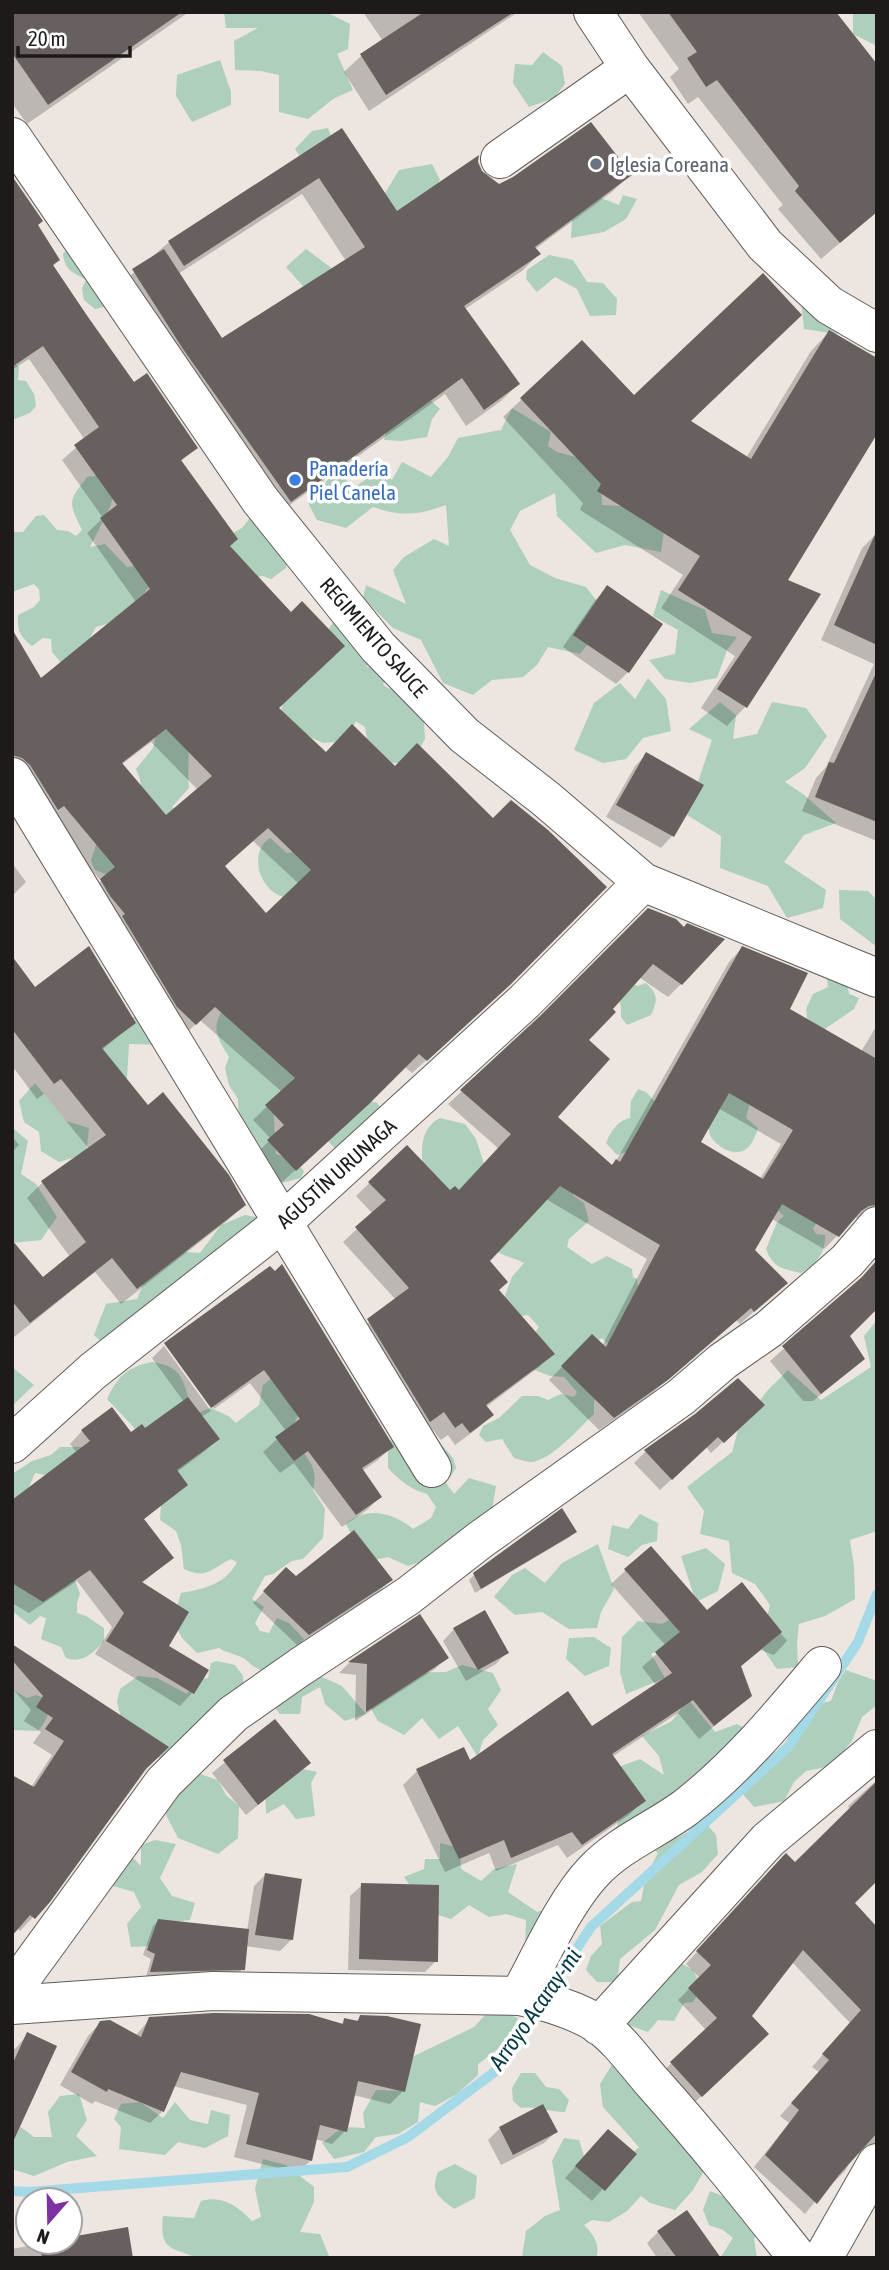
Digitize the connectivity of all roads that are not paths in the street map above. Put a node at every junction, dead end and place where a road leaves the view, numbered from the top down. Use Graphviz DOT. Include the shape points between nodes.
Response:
graph roads {
  1 [pos="593,12"];
  2 [pos="631,68"];
  3 [pos="12,136"];
  4 [pos="500,159"];
  5 [pos="877,333"];
  6 [pos="12,777"];
  7 [pos="643,882"];
  8 [pos="877,978"];
  9 [pos="283,1222"];
  10 [pos="877,1226"];
  11 [pos="12,1444"];
  12 [pos="432,1468"];
  13 [pos="822,1666"];
  14 [pos="877,1749"];
  15 [pos="12,1991"];
  16 [pos="527,1997"];
  17 [pos="12,2005"];
  18 [pos="592,2022"];
  19 [pos="877,2162"];
  20 [pos="798,2258"];
  21 [pos="823,2258"];
  1 -- 2 [label="street"];
  2 -- 4 [label="street"];
  2 -- 5 [label="street" via="765,245 829,305"];
  3 -- 7 [label="street, REGIMIENTO SAUCE" via="260,500 378,647 464,735"];
  6 -- 9 [label="street"];
  7 -- 8 [label="street, REGIMIENTO SAUCE"];
  7 -- 9 [label="street, AGUSTÍN URUNAGA" via="525,1001"];
  9 -- 11 [label="street, AGUSTÍN URUNAGA" via="93,1371"];
  9 -- 12 [label="street"];
  10 -- 15 [label="street" via="847,1261 681,1397 408,1596 233,1714 164,1782"];
  13 -- 16 [label="street" via="725,1772 684,1808 636,1837 593,1872 570,1904"];
  14 -- 18 [label="street" via="768,1840"];
  16 -- 17 [label="street" via="213,1992"];
  16 -- 18 [label="street"];
  18 -- 20 [label="street" via="622,2046"];
  19 -- 21 [label="street"];
}
